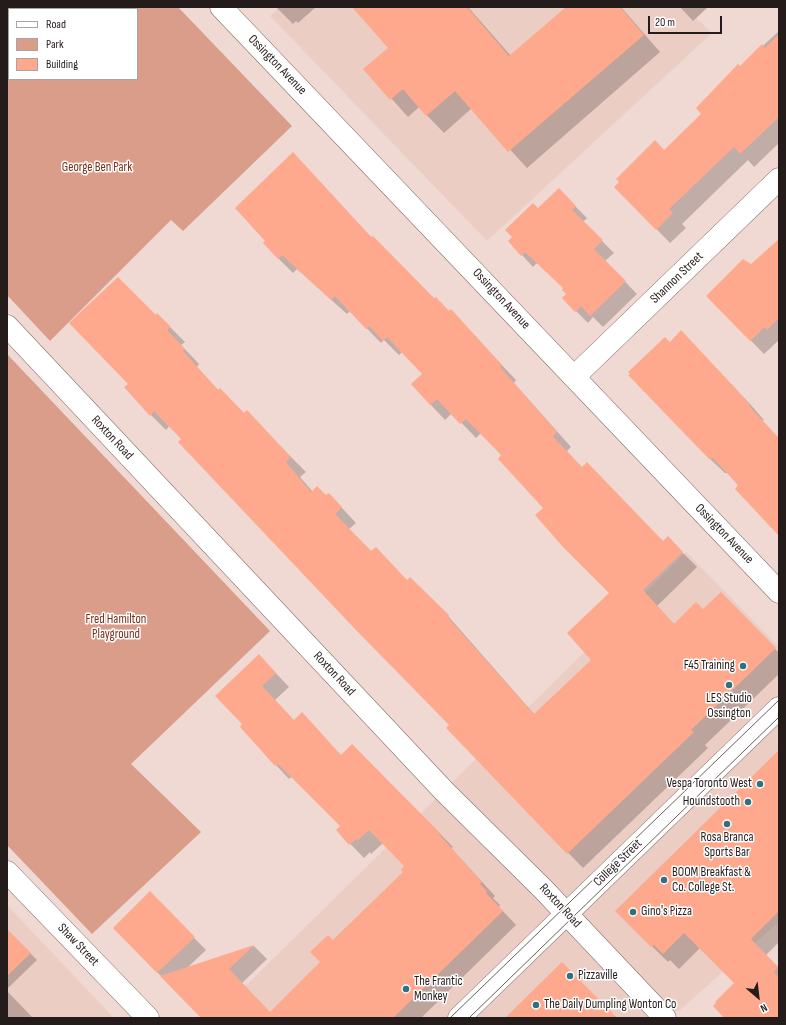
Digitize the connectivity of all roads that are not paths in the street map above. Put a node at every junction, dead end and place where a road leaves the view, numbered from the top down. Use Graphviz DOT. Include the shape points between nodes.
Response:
graph roads {
  1 [pos="221,7"];
  2 [pos="779,179"];
  3 [pos="7,326"];
  4 [pos="574,377"];
  5 [pos="779,592"];
  6 [pos="779,708"];
  7 [pos="7,872"];
  8 [pos="566,913"];
  9 [pos="148,1018"];
  10 [pos="459,1018"];
  11 [pos="665,1018"];
  1 -- 4 [label="street, Ossington Avenue"];
  2 -- 4 [label="street, Shannon Street"];
  3 -- 8 [label="street, Roxton Road" via="444,791"];
  4 -- 5 [label="street, Ossington Avenue"];
  6 -- 8 [label="street, College Street"];
  7 -- 9 [label="street, Shaw Street"];
  8 -- 10 [label="street, College Street"];
  8 -- 11 [label="street, Roxton Road"];
}
